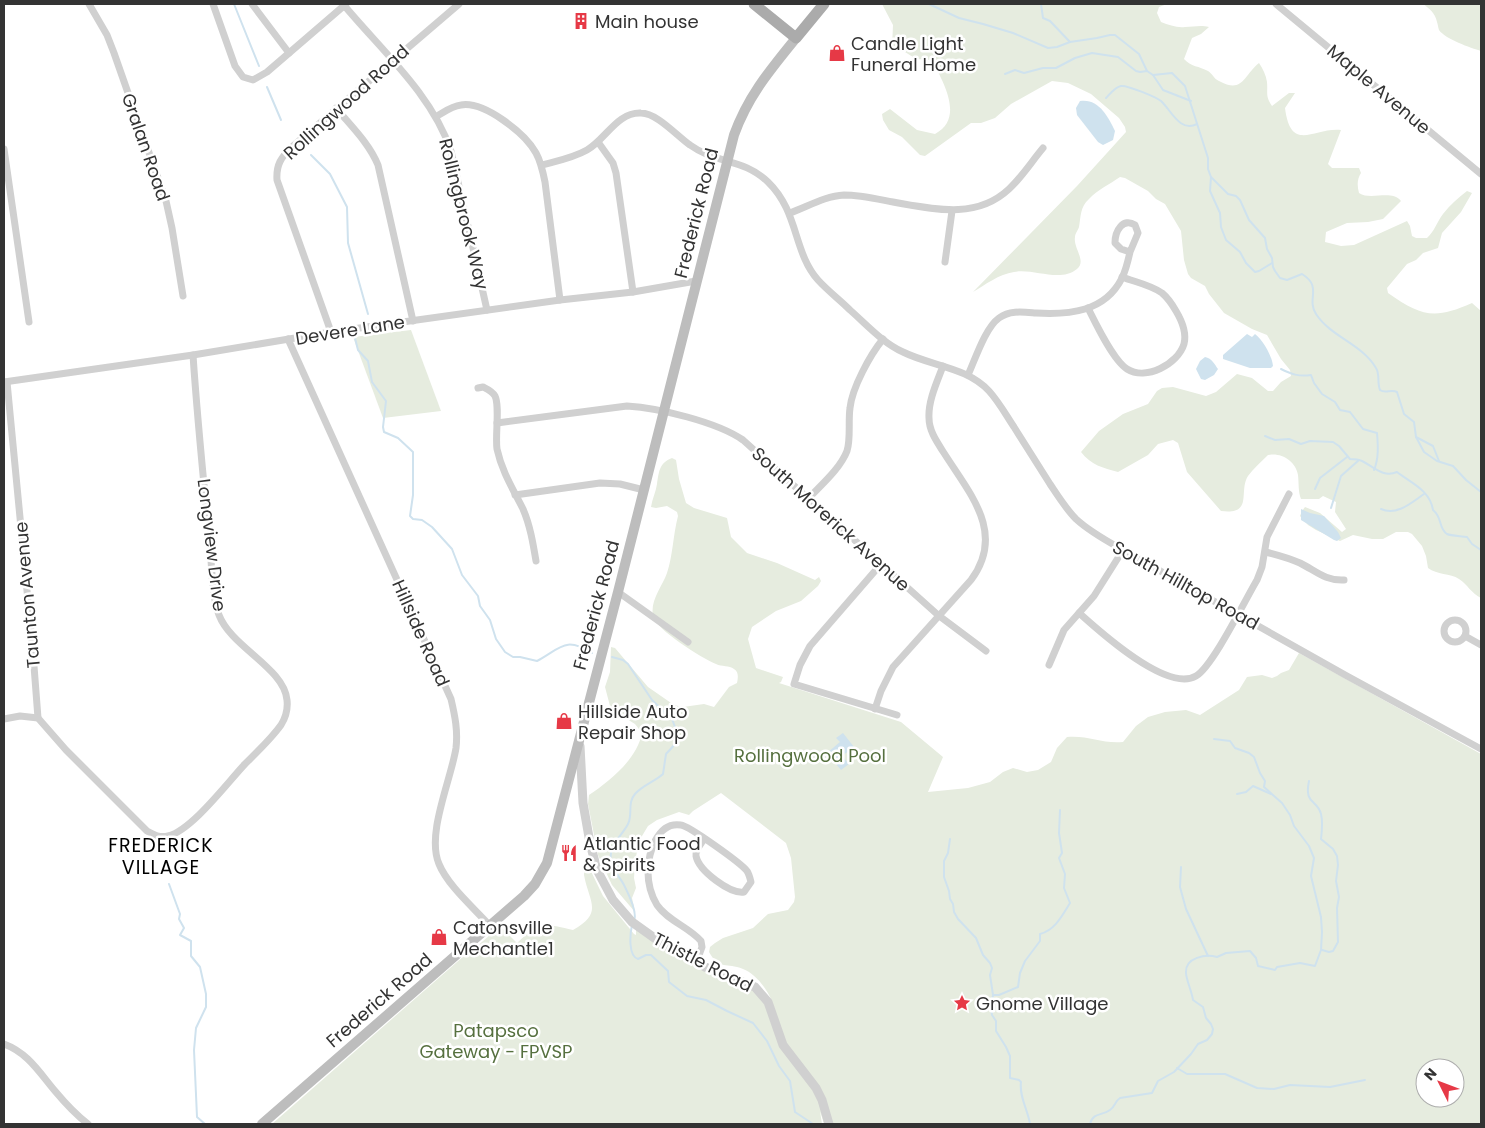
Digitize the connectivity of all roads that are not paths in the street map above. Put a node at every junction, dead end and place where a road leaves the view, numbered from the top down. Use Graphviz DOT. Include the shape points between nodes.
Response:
graph roads {
  1 [pos="89,4"];
  2 [pos="214,4"];
  3 [pos="252,4"];
  4 [pos="344,4"];
  5 [pos="459,4"];
  6 [pos="754,4"];
  7 [pos="824,4"];
  8 [pos="1276,4"];
  9 [pos="796,38"];
  10 [pos="289,53"];
  11 [pos="392,61"];
  12 [pos="336,108"];
  13 [pos="437,116"];
  14 [pos="598,142"];
  15 [pos="1043,148"];
  16 [pos="4,149"];
  17 [pos="726,161"];
  18 [pos="542,165"];
  19 [pos="1481,174"];
  20 [pos="952,210"];
  21 [pos="790,213"];
  22 [pos="1130,252"];
  23 [pos="946,262"];
  24 [pos="1122,278"];
  25 [pos="696,281"];
  26 [pos="633,292"];
  27 [pos="183,296"];
  28 [pos="560,300"];
  29 [pos="1088,308"];
  30 [pos="487,310"];
  31 [pos="413,320"];
  32 [pos="29,322"];
  33 [pos="331,332"];
  34 [pos="288,339"];
  35 [pos="883,340"];
  36 [pos="193,355"];
  37 [pos="943,366"];
  38 [pos="968,375"];
  39 [pos="5,382"];
  40 [pos="478,388"];
  41 [pos="664,412"];
  42 [pos="497,423"];
  43 [pos="644,490"];
  44 [pos="1289,494"];
  45 [pos="515,495"];
  46 [pos="808,499"];
  47 [pos="1123,550"];
  48 [pos="1266,552"];
  49 [pos="536,561"];
  50 [pos="882,564"];
  51 [pos="1344,580"];
  52 [pos="618,592"];
  53 [pos="1078,613"];
  54 [pos="1237,614"];
  55 [pos="938,615"];
  56 [pos="1465,636"];
  57 [pos="688,642"];
  58 [pos="1481,645"];
  59 [pos="986,651"];
  60 [pos="1049,665"];
  61 [pos="875,709"];
  62 [pos="897,715"];
  63 [pos="38,718"];
  64 [pos="4,719"];
  65 [pos="579,740"];
  66 [pos="1481,749"];
  67 [pos="704,839"];
  68 [pos="490,926"];
  69 [pos="696,962"];
  70 [pos="4,1044"];
  71 [pos="88,1124"];
  72 [pos="262,1124"];
  73 [pos="829,1124"];
  1 -- 27 [label="street, Gralan Road" via="107,35 166,202"];
  2 -- 10 [label="street" via="234,66 248,80 260,78"];
  3 -- 10 [label="street"];
  4 -- 10 [label="street"];
  4 -- 11 [label="street, Rollingbrook Way"];
  5 -- 11 [label="street, Rollingwood Road"];
  6 -- 9 [label="main road"];
  7 -- 9 [label="main road, Frederick Road"];
  8 -- 19 [label="street, Maple Avenue"];
  9 -- 17 [label="main road, Frederick Road" via="750,98"];
  11 -- 12 [label="street, Rollingwood Road"];
  11 -- 13 [label="street, Rollingbrook Way"];
  12 -- 31 [label="street" via="374,154 378,165"];
  12 -- 33 [label="street, Rollingwood Road" via="284,154 276,172"];
  13 -- 18 [label="street" via="462,104 480,108 521,134"];
  13 -- 30 [label="street, Rollingbrook Way" via="452,151"];
  14 -- 17 [label="street, South Hilltop Road" via="622,118 643,112 658,119 699,151"];
  14 -- 18 [label="street" via="579,154"];
  14 -- 26 [label="street" via="616,173"];
  15 -- 20 [label="street" via="998,197 975,208"];
  16 -- 32 [label="street"];
  17 -- 21 [label="street, South Hilltop Road" via="749,168 763,178"];
  17 -- 25 [label="main road, Frederick Road"];
  18 -- 28 [label="street"];
  20 -- 21 [label="street" via="845,195"];
  20 -- 23 [label="street"];
  21 -- 35 [label="street, South Hilltop Road" via="801,248 819,282"];
  22 -- 24 [label="street"];
  24 -- 29 [label="street" via="1108,295"];
  24 -- 29 [label="street" via="1160,292 1170,302 1185,334 1177,356 1148,373 1127,369 1116,358"];
  25 -- 26 [label="street, Devere Lane"];
  25 -- 41 [label="main road, Frederick Road"];
  26 -- 28 [label="street, Devere Lane"];
  28 -- 30 [label="street, Devere Lane"];
  29 -- 38 [label="street" via="1061,314 1005,314 990,328"];
  30 -- 31 [label="street, Devere Lane"];
  31 -- 33 [label="street, Devere Lane"];
  33 -- 34 [label="street, Devere Lane"];
  34 -- 36 [label="street, Devere Lane"];
  34 -- 68 [label="street, Hillside Road" via="451,700 456,750 438,825 436,854 448,880"];
  35 -- 37 [label="street, South Hilltop Road" via="903,353"];
  35 -- 46 [label="street" via="867,362 850,406 846,452"];
  36 -- 39 [label="street, Devere Lane"];
  36 -- 63 [label="street, Longview Drive" via="216,604 233,638 280,683 285,691 286,716 201,812 170,836 163,837 147,831"];
  37 -- 38 [label="street, South Hilltop Road"];
  37 -- 55 [label="street" via="929,408 930,426 936,442 981,514 986,544 977,572"];
  38 -- 47 [label="street, South Hilltop Road" via="982,384 997,401 1073,516"];
  39 -- 63 [label="street, Taunton Avenue"];
  40 -- 42 [label="street" via="490,390 496,397"];
  41 -- 42 [label="street, South Morerick Avenue" via="627,406"];
  41 -- 43 [label="main road, Frederick Road"];
  41 -- 46 [label="street, South Morerick Avenue" via="718,426 734,434"];
  42 -- 45 [label="street" via="497,447 508,484"];
  43 -- 45 [label="street" via="600,483"];
  43 -- 52 [label="main road, Frederick Road"];
  44 -- 48 [label="street" via="1267,537"];
  45 -- 49 [label="street" via="528,524"];
  46 -- 50 [label="street, South Morerick Avenue"];
  47 -- 53 [label="street" via="1102,585"];
  47 -- 54 [label="street, South Hilltop Road"];
  48 -- 51 [label="street" via="1300,563 1328,579"];
  48 -- 54 [label="street" via="1257,580"];
  50 -- 55 [label="street, South Morerick Avenue"];
  50 -- 61 [label="street" via="810,646 794,684"];
  52 -- 57 [label="street"];
  52 -- 65 [label="main road, Frederick Road"];
  53 -- 54 [label="street" via="1133,657 1168,676 1185,679 1194,677 1208,666"];
  53 -- 60 [label="street" via="1064,630"];
  54 -- 66 [label="street, South Hilltop Road"];
  55 -- 59 [label="street, South Morerick Avenue"];
  55 -- 61 [label="street" via="893,667"];
  56 -- 58 [label="street"];
  61 -- 62 [label="street"];
  63 -- 64 [label="street" via="20,716"];
  65 -- 68 [label="main road, Frederick Road" via="547,863 535,884"];
  65 -- 69 [label="street, Thistle Road" via="583,803 597,870 613,900 634,923"];
  67 -- 67 [label="street" via="747,871 751,882 744,892 723,885 698,861 697,851"];
  67 -- 69 [label="street" via="682,824 668,826 654,843 648,872 651,892 662,911 701,941"];
  68 -- 72 [label="main road, Frederick Road"];
  69 -- 73 [label="street, Thistle Road" via="756,986 768,1002 783,1044 816,1088"];
  70 -- 71 [label="street" via="28,1058 71,1110"];
}
